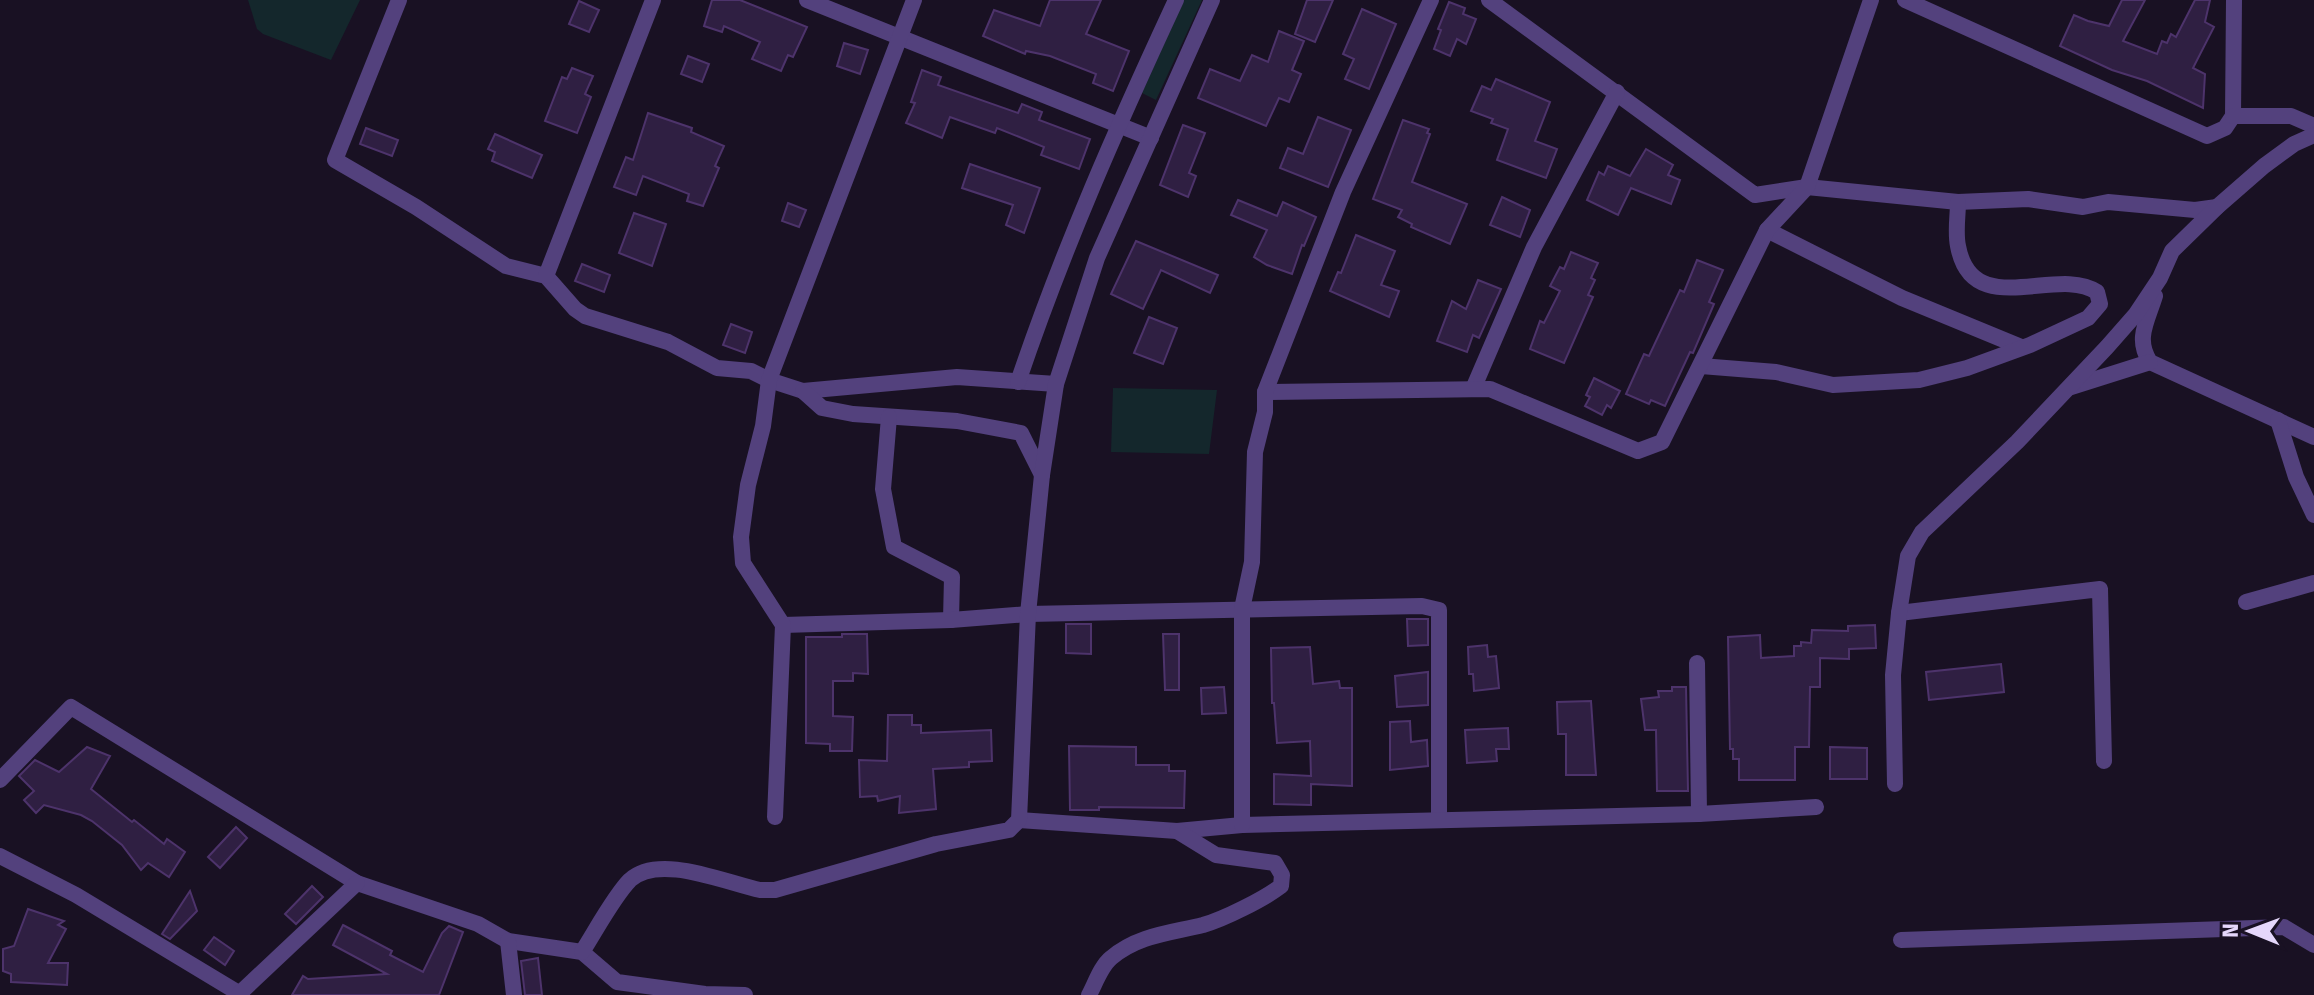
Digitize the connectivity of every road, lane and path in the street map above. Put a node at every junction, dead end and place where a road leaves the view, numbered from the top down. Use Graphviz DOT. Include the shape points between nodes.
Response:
graph roads {
  1 [pos="399,0"];
  2 [pos="653,0"];
  3 [pos="807,0"];
  4 [pos="914,0"];
  5 [pos="1176,0"];
  6 [pos="1212,0"];
  7 [pos="1431,0"];
  8 [pos="1489,0"];
  9 [pos="1871,0"];
  10 [pos="1905,0"];
  11 [pos="2234,0"];
  12 [pos="900,36"];
  13 [pos="1617,92"];
  14 [pos="2233,116"];
  15 [pos="1118,125"];
  16 [pos="2314,126"];
  17 [pos="2314,135"];
  18 [pos="1151,138"];
  19 [pos="1807,187"];
  20 [pos="1958,202"];
  21 [pos="2217,207"];
  22 [pos="1767,230"];
  23 [pos="546,276"];
  24 [pos="2160,278"];
  25 [pos="2021,347"];
  26 [pos="2150,362"];
  27 [pos="1701,366"];
  28 [pos="769,380"];
  29 [pos="1018,382"];
  30 [pos="1056,384"];
  31 [pos="2069,388"];
  32 [pos="1473,389"];
  33 [pos="803,391"];
  34 [pos="1265,392"];
  35 [pos="889,417"];
  36 [pos="2278,420"];
  37 [pos="2314,437"];
  38 [pos="1042,475"];
  39 [pos="2314,515"];
  40 [pos="2314,583"];
  41 [pos="2246,602"];
  42 [pos="1242,609"];
  43 [pos="1899,613"];
  44 [pos="1028,614"];
  45 [pos="951,620"];
  46 [pos="783,625"];
  47 [pos="1697,663"];
  48 [pos="2104,761"];
  49 [pos="0,780"];
  50 [pos="1895,784"];
  51 [pos="1816,807"];
  52 [pos="1699,814"];
  53 [pos="775,817"];
  54 [pos="1439,819"];
  55 [pos="1019,820"];
  56 [pos="1242,825"];
  57 [pos="1177,831"];
  58 [pos="0,856"];
  59 [pos="357,883"];
  60 [pos="1901,940"];
  61 [pos="508,941"];
  62 [pos="2314,945"];
  63 [pos="582,952"];
  64 [pos="241,994"];
  65 [pos="705,994"];
  66 [pos="514,995"];
  67 [pos="745,995"];
  68 [pos="1089,995"];
  1 -- 23 [label="street" via="335,160 506,266"];
  2 -- 23 [label="street"];
  3 -- 12 [label="street"];
  4 -- 12 [label="street"];
  5 -- 15 [label="street"];
  6 -- 18 [label="street"];
  7 -- 34 [label="street" via="1343,192"];
  8 -- 13 [label="street"];
  9 -- 19 [label="street"];
  10 -- 14 [label="street" via="2207,136 2225,128"];
  11 -- 14 [label="street"];
  12 -- 15 [label="street"];
  12 -- 28 [label="street"];
  13 -- 19 [label="street" via="1755,195"];
  13 -- 32 [label="street" via="1534,247"];
  14 -- 16 [label="street" via="2291,116"];
  15 -- 18 [label="street"];
  15 -- 29 [label="street" via="1069,238"];
  17 -- 21 [label="street" via="2284,151"];
  18 -- 30 [label="street" via="1097,258"];
  19 -- 20 [label="street"];
  19 -- 22 [label="street"];
  20 -- 21 [label="street" via="2028,199 2083,207 2108,202 2195,210"];
  20 -- 25 [label="street" via="1958,247 1970,272 1986,285 2015,289 2068,283 2097,292 2100,304 2088,318"];
  21 -- 24 [label="street" via="2172,251"];
  22 -- 25 [label="street" via="1902,298"];
  22 -- 27 [label="street"];
  23 -- 28 [label="street" via="585,316 668,342 717,368 751,371"];
  24 -- 26 [label="street" via="2142,337 2141,349"];
  24 -- 31 [label="street" via="2136,314"];
  25 -- 27 [label="street" via="1919,380 1873,384 1833,385 1776,372"];
  26 -- 31 [label="street"];
  26 -- 36 [label="street"];
  27 -- 32 [label="street" via="1662,442 1638,451 1490,389"];
  28 -- 33 [label="street"];
  28 -- 46 [label="street" via="741,537 743,563"];
  29 -- 30 [label="street"];
  29 -- 33 [label="street" via="957,377"];
  30 -- 38 [label="street"];
  31 -- 43 [label="street" via="1922,532 1908,556"];
  32 -- 34 [label="street"];
  33 -- 35 [label="street" via="822,408"];
  34 -- 42 [label="street" via="1255,452 1252,562"];
  35 -- 38 [label="street" via="957,421 1021,433"];
  35 -- 45 [label="street" via="883,489 894,547 952,577"];
  36 -- 37 [label="street"];
  36 -- 39 [label="street"];
  38 -- 44 [label="street"];
  40 -- 41 [label="street"];
  42 -- 44 [label="street"];
  42 -- 54 [label="street" via="1439,610"];
  42 -- 56 [label="street"];
  43 -- 48 [label="street" via="2100,589"];
  43 -- 50 [label="street" via="1893,675"];
  44 -- 45 [label="street"];
  44 -- 55 [label="street"];
  45 -- 46 [label="street"];
  46 -- 53 [label="street"];
  47 -- 52 [label="street"];
  49 -- 59 [label="street" via="71,707"];
  51 -- 52 [label="street"];
  52 -- 54 [label="street"];
  54 -- 56 [label="street"];
  55 -- 57 [label="street"];
  55 -- 63 [label="street" via="1009,830 936,844 775,890 673,869 647,869 628,882"];
  56 -- 57 [label="street"];
  57 -- 68 [label="street" via="1216,855 1275,863 1281,886 1226,917 1158,933 1126,948 1108,959"];
  58 -- 64 [label="street"];
  59 -- 61 [label="street" via="478,924"];
  59 -- 64 [label="street"];
  60 -- 62 [label="street" via="2284,927"];
  61 -- 63 [label="street"];
  61 -- 66 [label="street"];
  63 -- 65 [label="street" via="617,982"];
  65 -- 67 [label="street"];
}
